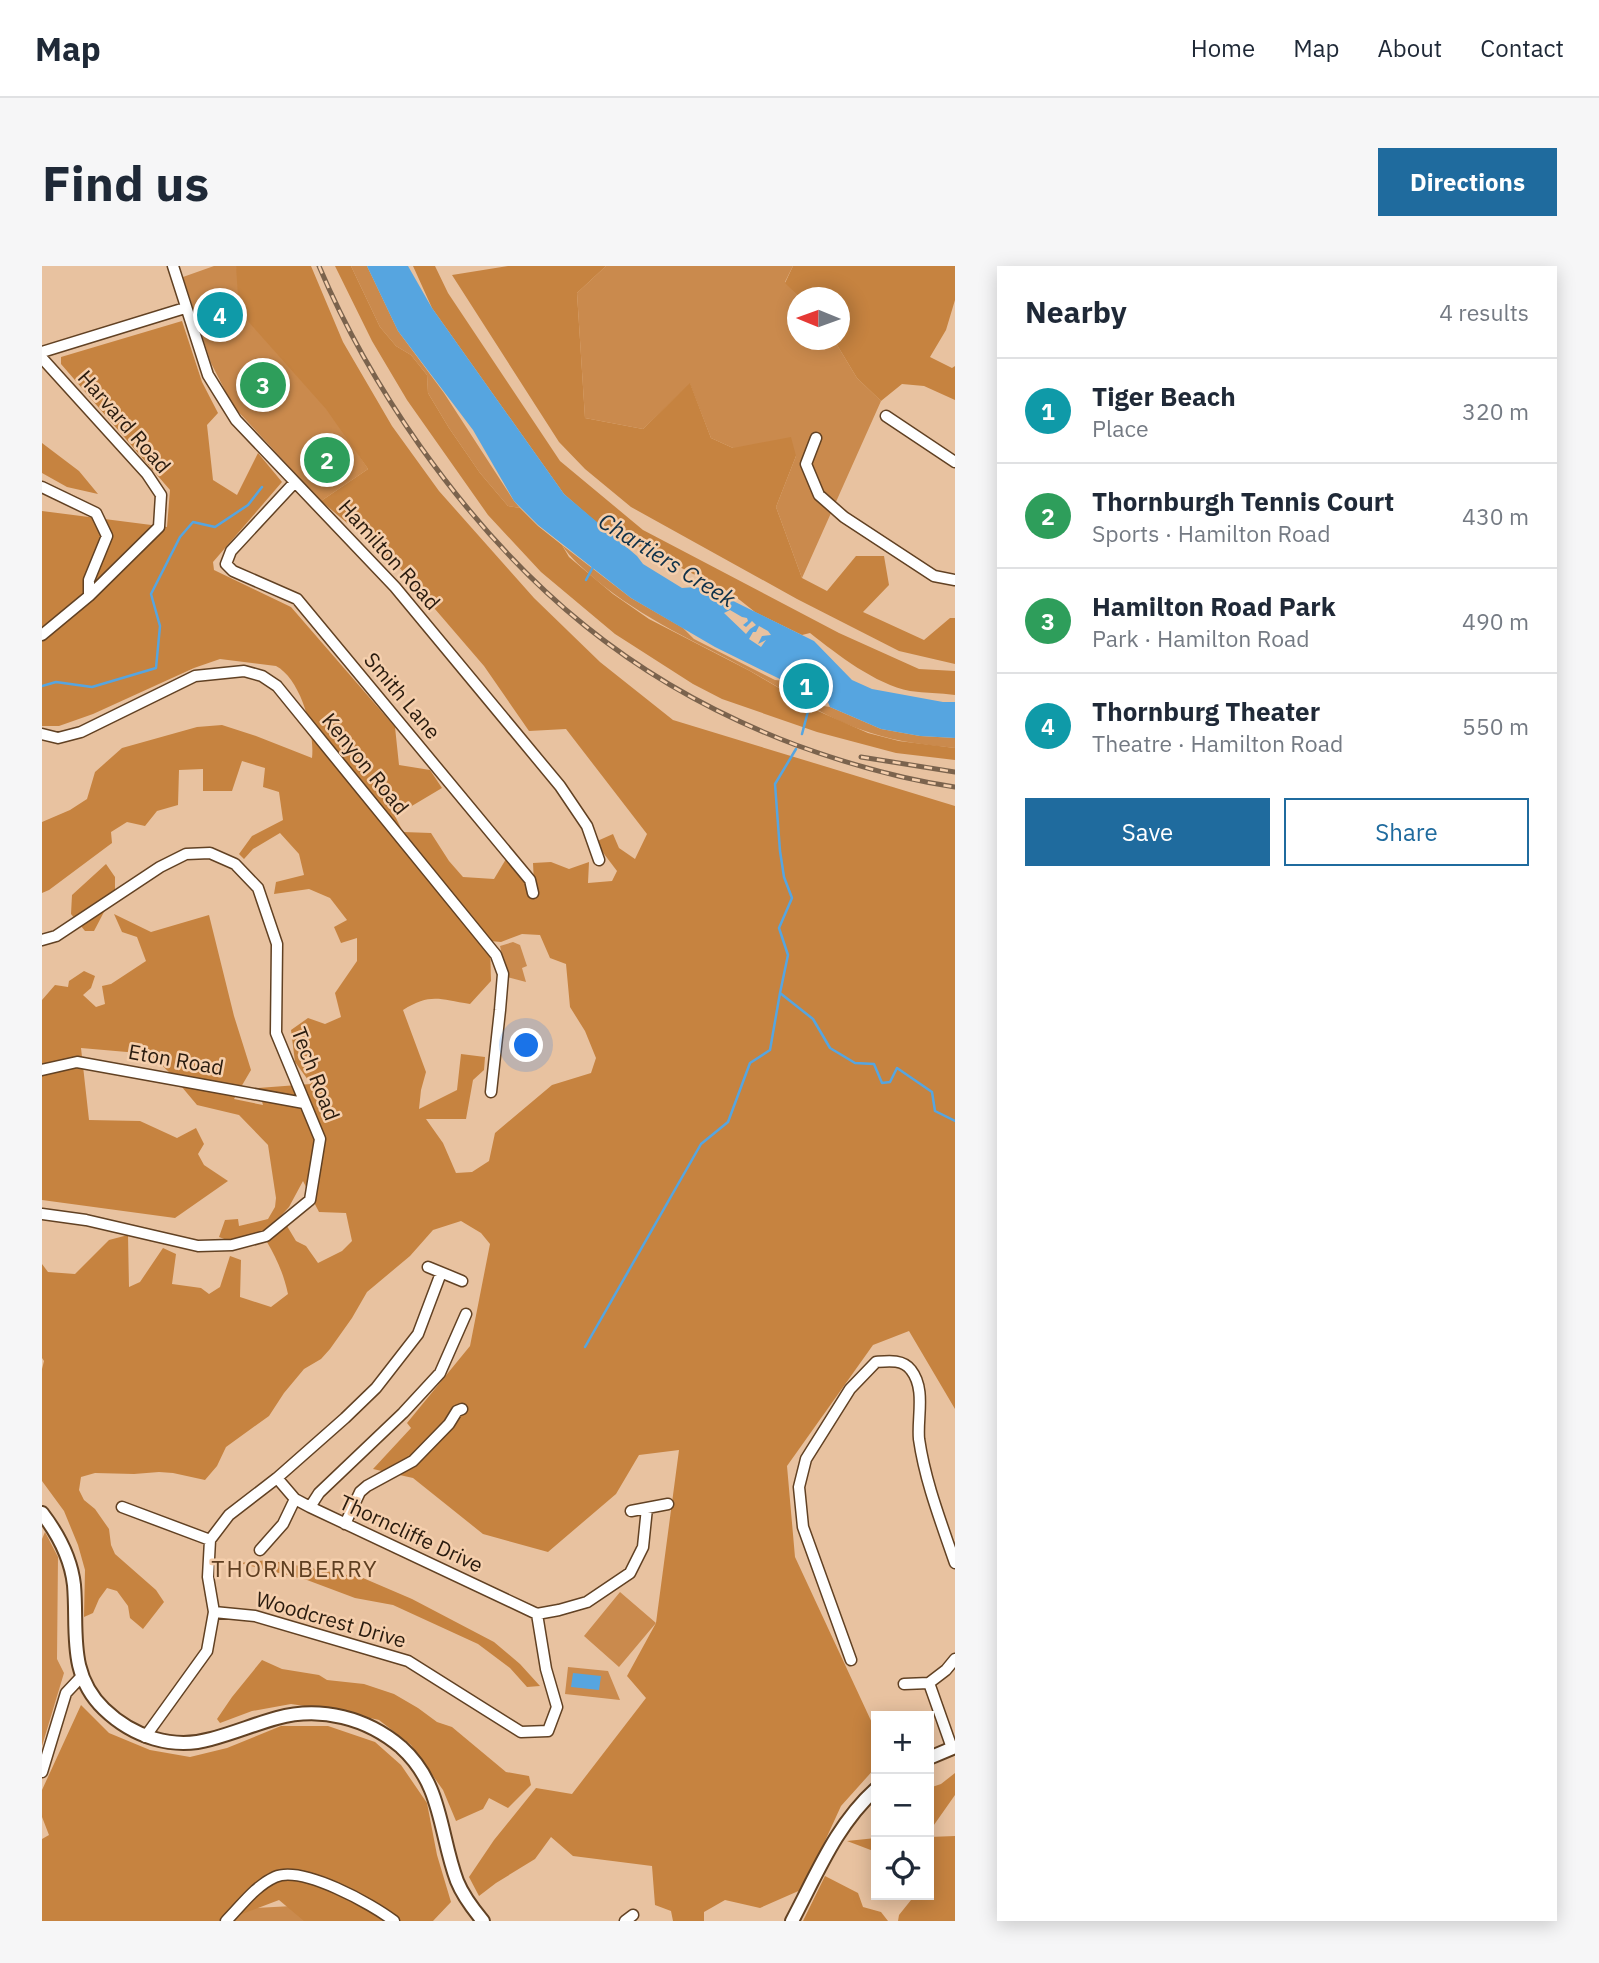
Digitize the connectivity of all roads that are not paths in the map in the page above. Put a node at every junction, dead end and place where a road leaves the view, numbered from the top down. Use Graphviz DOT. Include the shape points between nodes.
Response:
graph roads {
  1 [pos="173,266"];
  2 [pos="185,308"];
  3 [pos="42,352"];
  4 [pos="42,358"];
  5 [pos="886,416"];
  6 [pos="816,438"];
  7 [pos="955,462"];
  8 [pos="295,482"];
  9 [pos="42,487"];
  10 [pos="955,580"];
  11 [pos="89,596"];
  12 [pos="42,635"];
  13 [pos="42,734"];
  14 [pos="599,860"];
  15 [pos="533,892"];
  16 [pos="42,940"];
  17 [pos="42,1070"];
  18 [pos="491,1092"];
  19 [pos="304,1103"];
  20 [pos="42,1214"];
  21 [pos="428,1268"];
  22 [pos="441,1273"];
  23 [pos="461,1281"];
  24 [pos="466,1314"];
  25 [pos="463,1409"];
  26 [pos="277,1478"];
  27 [pos="295,1499"];
  28 [pos="668,1504"];
  29 [pos="122,1507"];
  30 [pos="310,1507"];
  31 [pos="647,1508"];
  32 [pos="631,1511"];
  33 [pos="42,1513"];
  34 [pos="345,1524"];
  35 [pos="210,1541"];
  36 [pos="260,1550"];
  37 [pos="955,1563"];
  38 [pos="214,1612"];
  39 [pos="537,1614"];
  40 [pos="955,1659"];
  41 [pos="851,1660"];
  42 [pos="82,1676"];
  43 [pos="929,1683"];
  44 [pos="904,1684"];
  45 [pos="145,1737"];
  46 [pos="953,1748"];
  47 [pos="934,1756"];
  48 [pos="42,1772"];
  49 [pos="871,1793"];
  50 [pos="226,1921"];
  51 [pos="394,1921"];
  52 [pos="483,1921"];
  53 [pos="792,1921"];
  1 -- 2 [label="street, Hamilton Road"];
  2 -- 3 [label="street"];
  2 -- 8 [label="street, Hamilton Road" via="208,376 236,420"];
  4 -- 11 [label="street, Harvard Road" via="161,495 159,527"];
  5 -- 7 [label="street"];
  6 -- 10 [label="street" via="806,464 819,495 844,517 934,576"];
  8 -- 14 [label="street, Hamilton Road" via="395,587 560,786 587,826"];
  8 -- 15 [label="street, Smith Lane" via="231,551 226,564 297,599 530,880"];
  9 -- 11 [label="street" via="96,513 107,536 89,580"];
  11 -- 12 [label="street, Harvard Road"];
  13 -- 18 [label="street, Kenyon Road" via="58,738 81,732 195,676 244,671 277,686 496,955 503,974"];
  16 -- 19 [label="street, Tech Road" via="56,936 160,867 186,855 210,853 235,864 258,888 277,944 276,1033"];
  17 -- 19 [label="street, Eton Road" via="77,1062"];
  19 -- 20 [label="street, Tech Road" via="320,1139 310,1200 266,1236 232,1245 198,1246"];
  21 -- 22 [label="street"];
  22 -- 23 [label="street"];
  22 -- 26 [label="street" via="418,1334 376,1388"];
  24 -- 30 [label="street" via="440,1373"];
  25 -- 34 [label="street" via="413,1461 360,1492"];
  26 -- 27 [label="street, Thorncliffe Drive"];
  26 -- 35 [label="street" via="229,1514"];
  27 -- 30 [label="street, Thorncliffe Drive"];
  27 -- 36 [label="street" via="283,1524"];
  28 -- 31 [label="street"];
  29 -- 35 [label="street"];
  30 -- 34 [label="street, Thorncliffe Drive"];
  31 -- 32 [label="street"];
  31 -- 39 [label="street" via="643,1547 630,1573 587,1602"];
  33 -- 42 [label="street" via="56,1532 71,1568"];
  34 -- 39 [label="street, Thorncliffe Drive"];
  35 -- 38 [label="street" via="208,1577"];
  37 -- 41 [label="street" via="923,1467 920,1388 911,1368 894,1360 876,1362 850,1389 806,1459 799,1487 803,1527"];
  38 -- 39 [label="street, Woodcrest Drive" via="256,1616 408,1661 521,1732 548,1731 557,1707"];
  38 -- 45 [label="street" via="207,1651"];
  40 -- 43 [label="street"];
  42 -- 45 [label="street" via="102,1707"];
  42 -- 48 [label="street" via="66,1693"];
  43 -- 44 [label="street"];
  43 -- 46 [label="street"];
  45 -- 52 [label="street" via="210,1740 278,1717 318,1713 372,1728 402,1748 425,1777 440,1812 458,1883"];
  46 -- 47 [label="street"];
  49 -- 53 [label="street" via="830,1844"];
  50 -- 51 [label="street" via="265,1883 287,1875 320,1882"];
}
